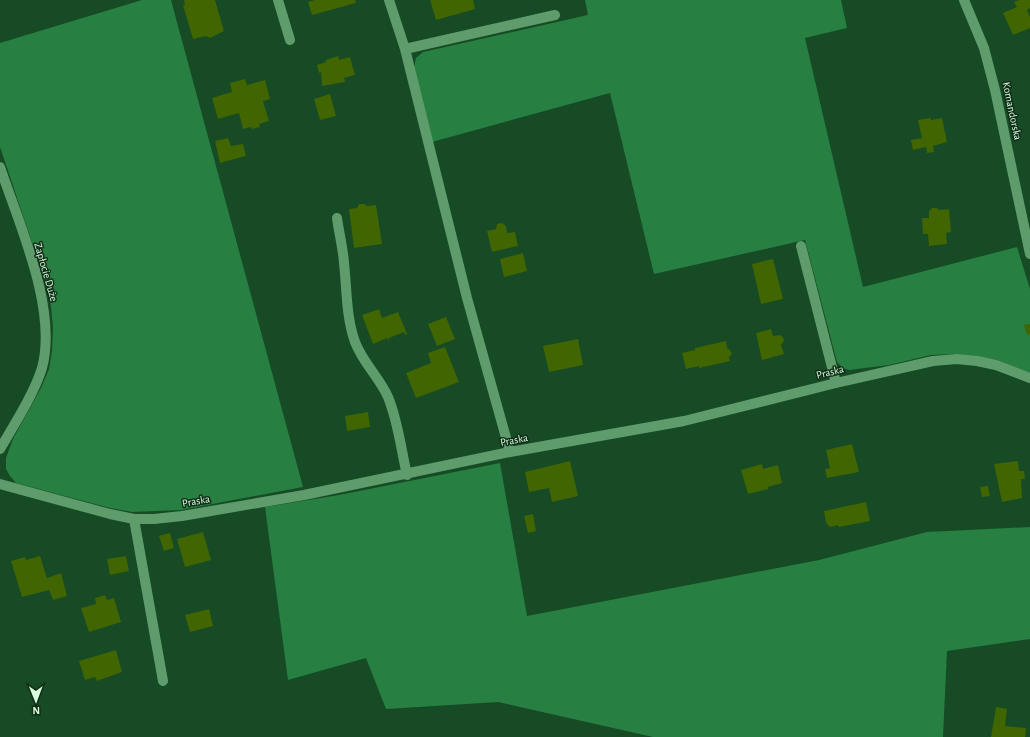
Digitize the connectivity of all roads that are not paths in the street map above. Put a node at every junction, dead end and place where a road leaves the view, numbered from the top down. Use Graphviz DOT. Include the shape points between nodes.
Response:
graph roads {
  1 [pos="278,0"];
  2 [pos="389,0"];
  3 [pos="964,0"];
  4 [pos="555,14"];
  5 [pos="290,40"];
  6 [pos="405,49"];
  7 [pos="0,168"];
  8 [pos="337,218"];
  9 [pos="801,246"];
  10 [pos="1030,254"];
  11 [pos="1030,378"];
  12 [pos="836,383"];
  13 [pos="0,449"];
  14 [pos="510,452"];
  15 [pos="406,475"];
  16 [pos="0,484"];
  17 [pos="134,518"];
  18 [pos="163,681"];
  1 -- 5 [label="street"];
  2 -- 6 [label="street"];
  3 -- 10 [label="street, Komandorska" via="984,48 995,90"];
  4 -- 6 [label="street"];
  6 -- 14 [label="street" via="465,291"];
  7 -- 13 [label="street, Zapłocie Duże" via="38,281 46,329 40,373"];
  8 -- 15 [label="street" via="351,328 365,362 388,398"];
  9 -- 12 [label="street"];
  11 -- 12 [label="street, Praska" via="996,365 957,359 933,361"];
  12 -- 14 [label="street, Praska" via="684,421"];
  14 -- 15 [label="street, Praska"];
  15 -- 17 [label="street, Praska" via="182,516"];
  16 -- 17 [label="street, Praska" via="110,514"];
  17 -- 18 [label="street"];
}
